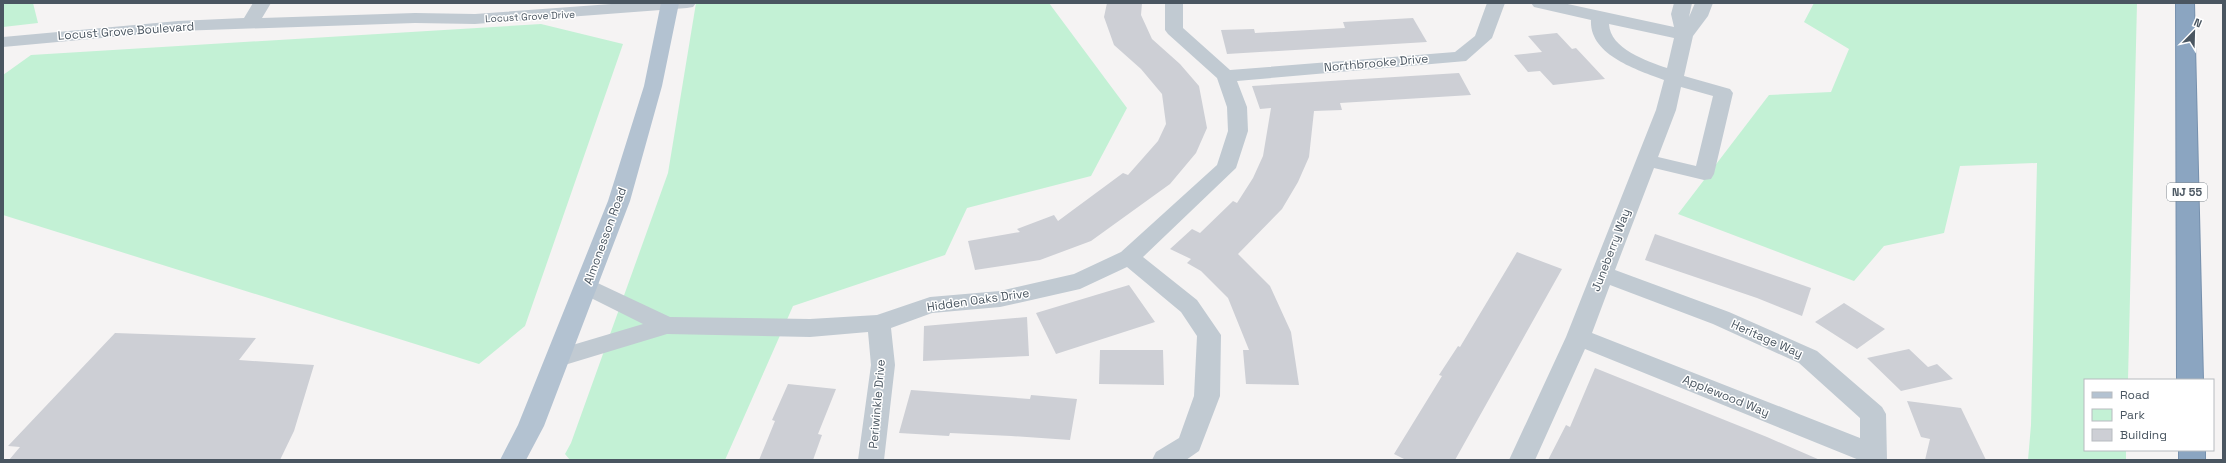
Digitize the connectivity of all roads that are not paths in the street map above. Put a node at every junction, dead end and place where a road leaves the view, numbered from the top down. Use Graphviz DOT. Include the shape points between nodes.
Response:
graph roads {
  1 [pos="262,3"];
  2 [pos="549,3"];
  3 [pos="1174,3"];
  4 [pos="1496,3"];
  5 [pos="1540,3"];
  6 [pos="1683,3"];
  7 [pos="1704,3"];
  8 [pos="2185,3"];
  9 [pos="675,4"];
  10 [pos="1600,16"];
  11 [pos="415,18"];
  12 [pos="250,23"];
  13 [pos="1684,35"];
  14 [pos="3,42"];
  15 [pos="1226,76"];
  16 [pos="1674,78"];
  17 [pos="1646,160"];
  18 [pos="1129,257"];
  19 [pos="1602,274"];
  20 [pos="587,286"];
  21 [pos="879,323"];
  22 [pos="667,325"];
  23 [pos="1578,337"];
  24 [pos="558,358"];
  25 [pos="2190,379"];
  26 [pos="1875,458"];
  27 [pos="513,460"];
  28 [pos="871,460"];
  29 [pos="1165,460"];
  30 [pos="1522,460"];
  1 -- 12 [label="street"];
  2 -- 11 [label="street, Locust Grove Drive"];
  3 -- 15 [label="street, Hidden Oaks Drive" via="1174,30"];
  4 -- 15 [label="street, Northbrooke Drive" via="1483,38 1460,57"];
  5 -- 10 [label="street"];
  6 -- 13 [label="street, Juneberry Way" via="1680,14"];
  7 -- 13 [label="street, Juneberry Way" via="1699,16"];
  8 -- 25 [label="highway, NJ 55"];
  9 -- 11 [label="street, Locust Grove Drive" via="518,17"];
  9 -- 20 [label="main road, Almonesson Road" via="619,201"];
  10 -- 13 [label="street"];
  10 -- 16 [label="street" via="1600,30 1605,40 1629,58"];
  11 -- 12 [label="street, Locust Grove Drive"];
  12 -- 14 [label="street, Locust Grove Boulevard" via="130,29"];
  13 -- 16 [label="street, Juneberry Way"];
  15 -- 18 [label="street, Hidden Oaks Drive" via="1237,107 1238,131 1226,168"];
  16 -- 17 [label="street, Juneberry Way" via="1666,110"];
  16 -- 17 [label="street" via="1723,93 1704,174"];
  17 -- 19 [label="street, Juneberry Way"];
  18 -- 21 [label="street, Hidden Oaks Drive" via="1080,281 1000,299 930,305"];
  18 -- 29 [label="street" via="1189,306 1209,335 1207,396 1190,444"];
  19 -- 23 [label="street, Juneberry Way"];
  19 -- 26 [label="street, Heritage Way" via="1721,318 1808,357 1873,414"];
  20 -- 22 [label="street, Hidden Oaks Drive"];
  20 -- 24 [label="main road, Almonesson Road"];
  21 -- 22 [label="street, Hidden Oaks Drive" via="810,328"];
  21 -- 28 [label="street, Periwinkle Drive" via="883,365"];
  22 -- 24 [label="street, Hidden Oaks Drive"];
  23 -- 26 [label="street, Applewood Way"];
  23 -- 30 [label="street, Juneberry Way"];
  24 -- 27 [label="main road, Almonesson Road" via="531,426"];
}
